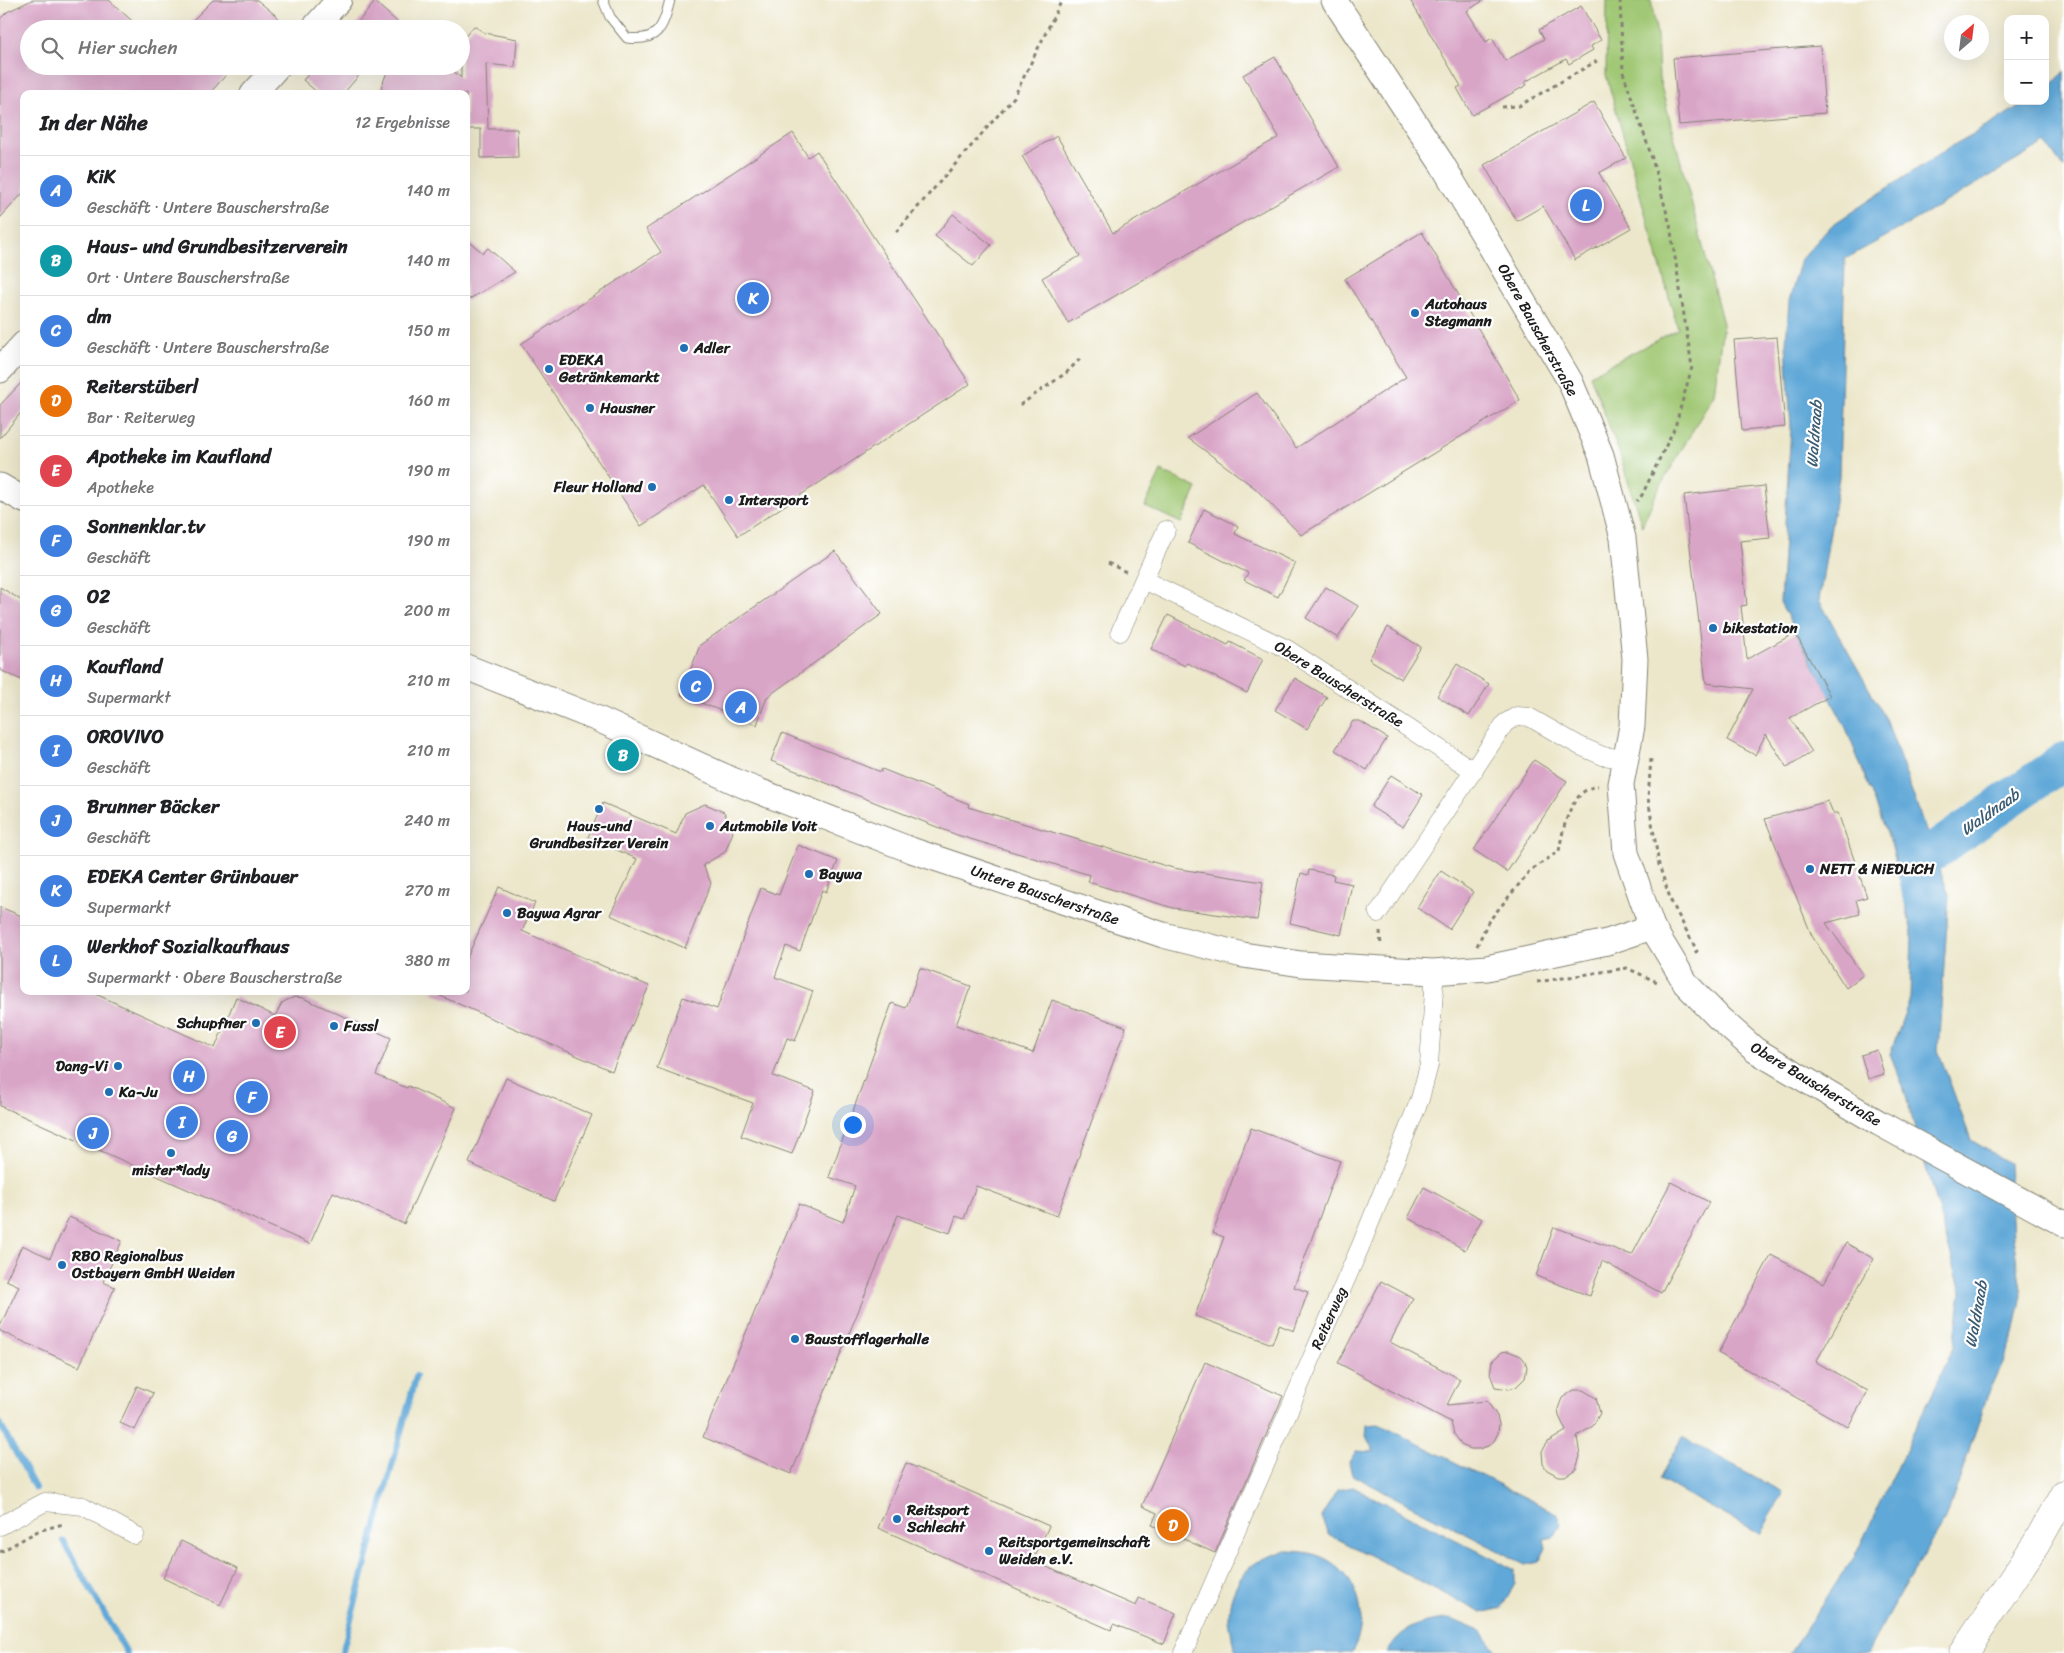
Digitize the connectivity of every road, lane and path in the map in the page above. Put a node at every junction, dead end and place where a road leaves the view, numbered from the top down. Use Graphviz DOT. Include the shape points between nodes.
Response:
graph roads {
  1 [pos="339,0"];
  2 [pos="603,0"];
  3 [pos="670,0"];
  4 [pos="1062,0"];
  5 [pos="1334,0"];
  6 [pos="1620,0"];
  7 [pos="321,20"];
  8 [pos="1598,61"];
  9 [pos="270,75"];
  10 [pos="257,90"];
  11 [pos="1502,108"];
  12 [pos="896,232"];
  13 [pos="20,348"];
  14 [pos="1080,359"];
  15 [pos="0,370"];
  16 [pos="1020,405"];
  17 [pos="0,486"];
  18 [pos="20,498"];
  19 [pos="1630,507"];
  20 [pos="1166,530"];
  21 [pos="1144,580"];
  22 [pos="1120,632"];
  23 [pos="470,669"];
  24 [pos="1625,759"];
  25 [pos="1651,759"];
  26 [pos="1474,771"];
  27 [pos="1621,784"];
  28 [pos="1378,913"];
  29 [pos="1652,927"];
  30 [pos="1676,967"];
  31 [pos="1382,968"];
  32 [pos="1466,969"];
  33 [pos="1433,972"];
  34 [pos="1534,983"];
  35 [pos="2064,1224"];
  36 [pos="2064,1494"];
  37 [pos="82,1506"];
  38 [pos="0,1526"];
  39 [pos="135,1535"];
  40 [pos="0,1552"];
  41 [pos="1183,1653"];
  42 [pos="1963,1653"];
  1 -- 7 [label="street"];
  2 -- 3 [label="lane" via="610,17 628,38 641,40 656,34"];
  4 -- 12 [label="path" via="1014,97"];
  5 -- 19 [label="street, Obere Bauscherstraße" via="1442,164 1570,381 1601,455"];
  6 -- 19 [label="path" via="1623,72 1670,225 1692,367 1675,427 1642,495"];
  8 -- 11 [label="path" via="1519,106"];
  9 -- 10 [label="street"];
  13 -- 15 [label="street"];
  14 -- 16 [label="path" via="1066,373"];
  17 -- 18 [label="street"];
  19 -- 24 [label="street, Obere Bauscherstraße" via="1622,538 1635,659 1632,726"];
  20 -- 21 [label="street"];
  21 -- 22 [label="street"];
  21 -- 26 [label="street, Obere Bauscherstraße" via="1287,649"];
  23 -- 31 [label="street, Untere Bauscherstraße" via="598,718 796,806 911,850 1163,935 1243,955 1301,964"];
  24 -- 26 [label="street" via="1603,756 1529,717 1517,716 1504,723"];
  24 -- 27 [label="street, Obere Bauscherstraße"];
  25 -- 30 [label="path" via="1648,798 1659,865 1671,901 1697,951"];
  26 -- 28 [label="street"];
  27 -- 29 [label="street, Obere Bauscherstraße" via="1626,853"];
  27 -- 32 [label="path" via="1592,787 1578,798 1565,820 1559,851 1530,871 1488,922"];
  28 -- 31 [label="path"];
  29 -- 30 [label="street, Obere Bauscherstraße"];
  29 -- 32 [label="street, Untere Bauscherstraße" via="1607,942 1487,968"];
  30 -- 34 [label="path" via="1657,982 1627,968"];
  30 -- 35 [label="street, Obere Bauscherstraße" via="1687,985 1755,1050 1879,1123"];
  31 -- 33 [label="street, Untere Bauscherstraße"];
  32 -- 33 [label="street, Untere Bauscherstraße"];
  33 -- 41 [label="street, Reiterweg" via="1429,1065 1420,1099 1361,1246"];
  36 -- 42 [label="main road" via="2036,1544"];
  37 -- 38 [label="street" via="45,1502"];
  37 -- 39 [label="street"];
  37 -- 40 [label="path" via="64,1524 38,1531"];
}
